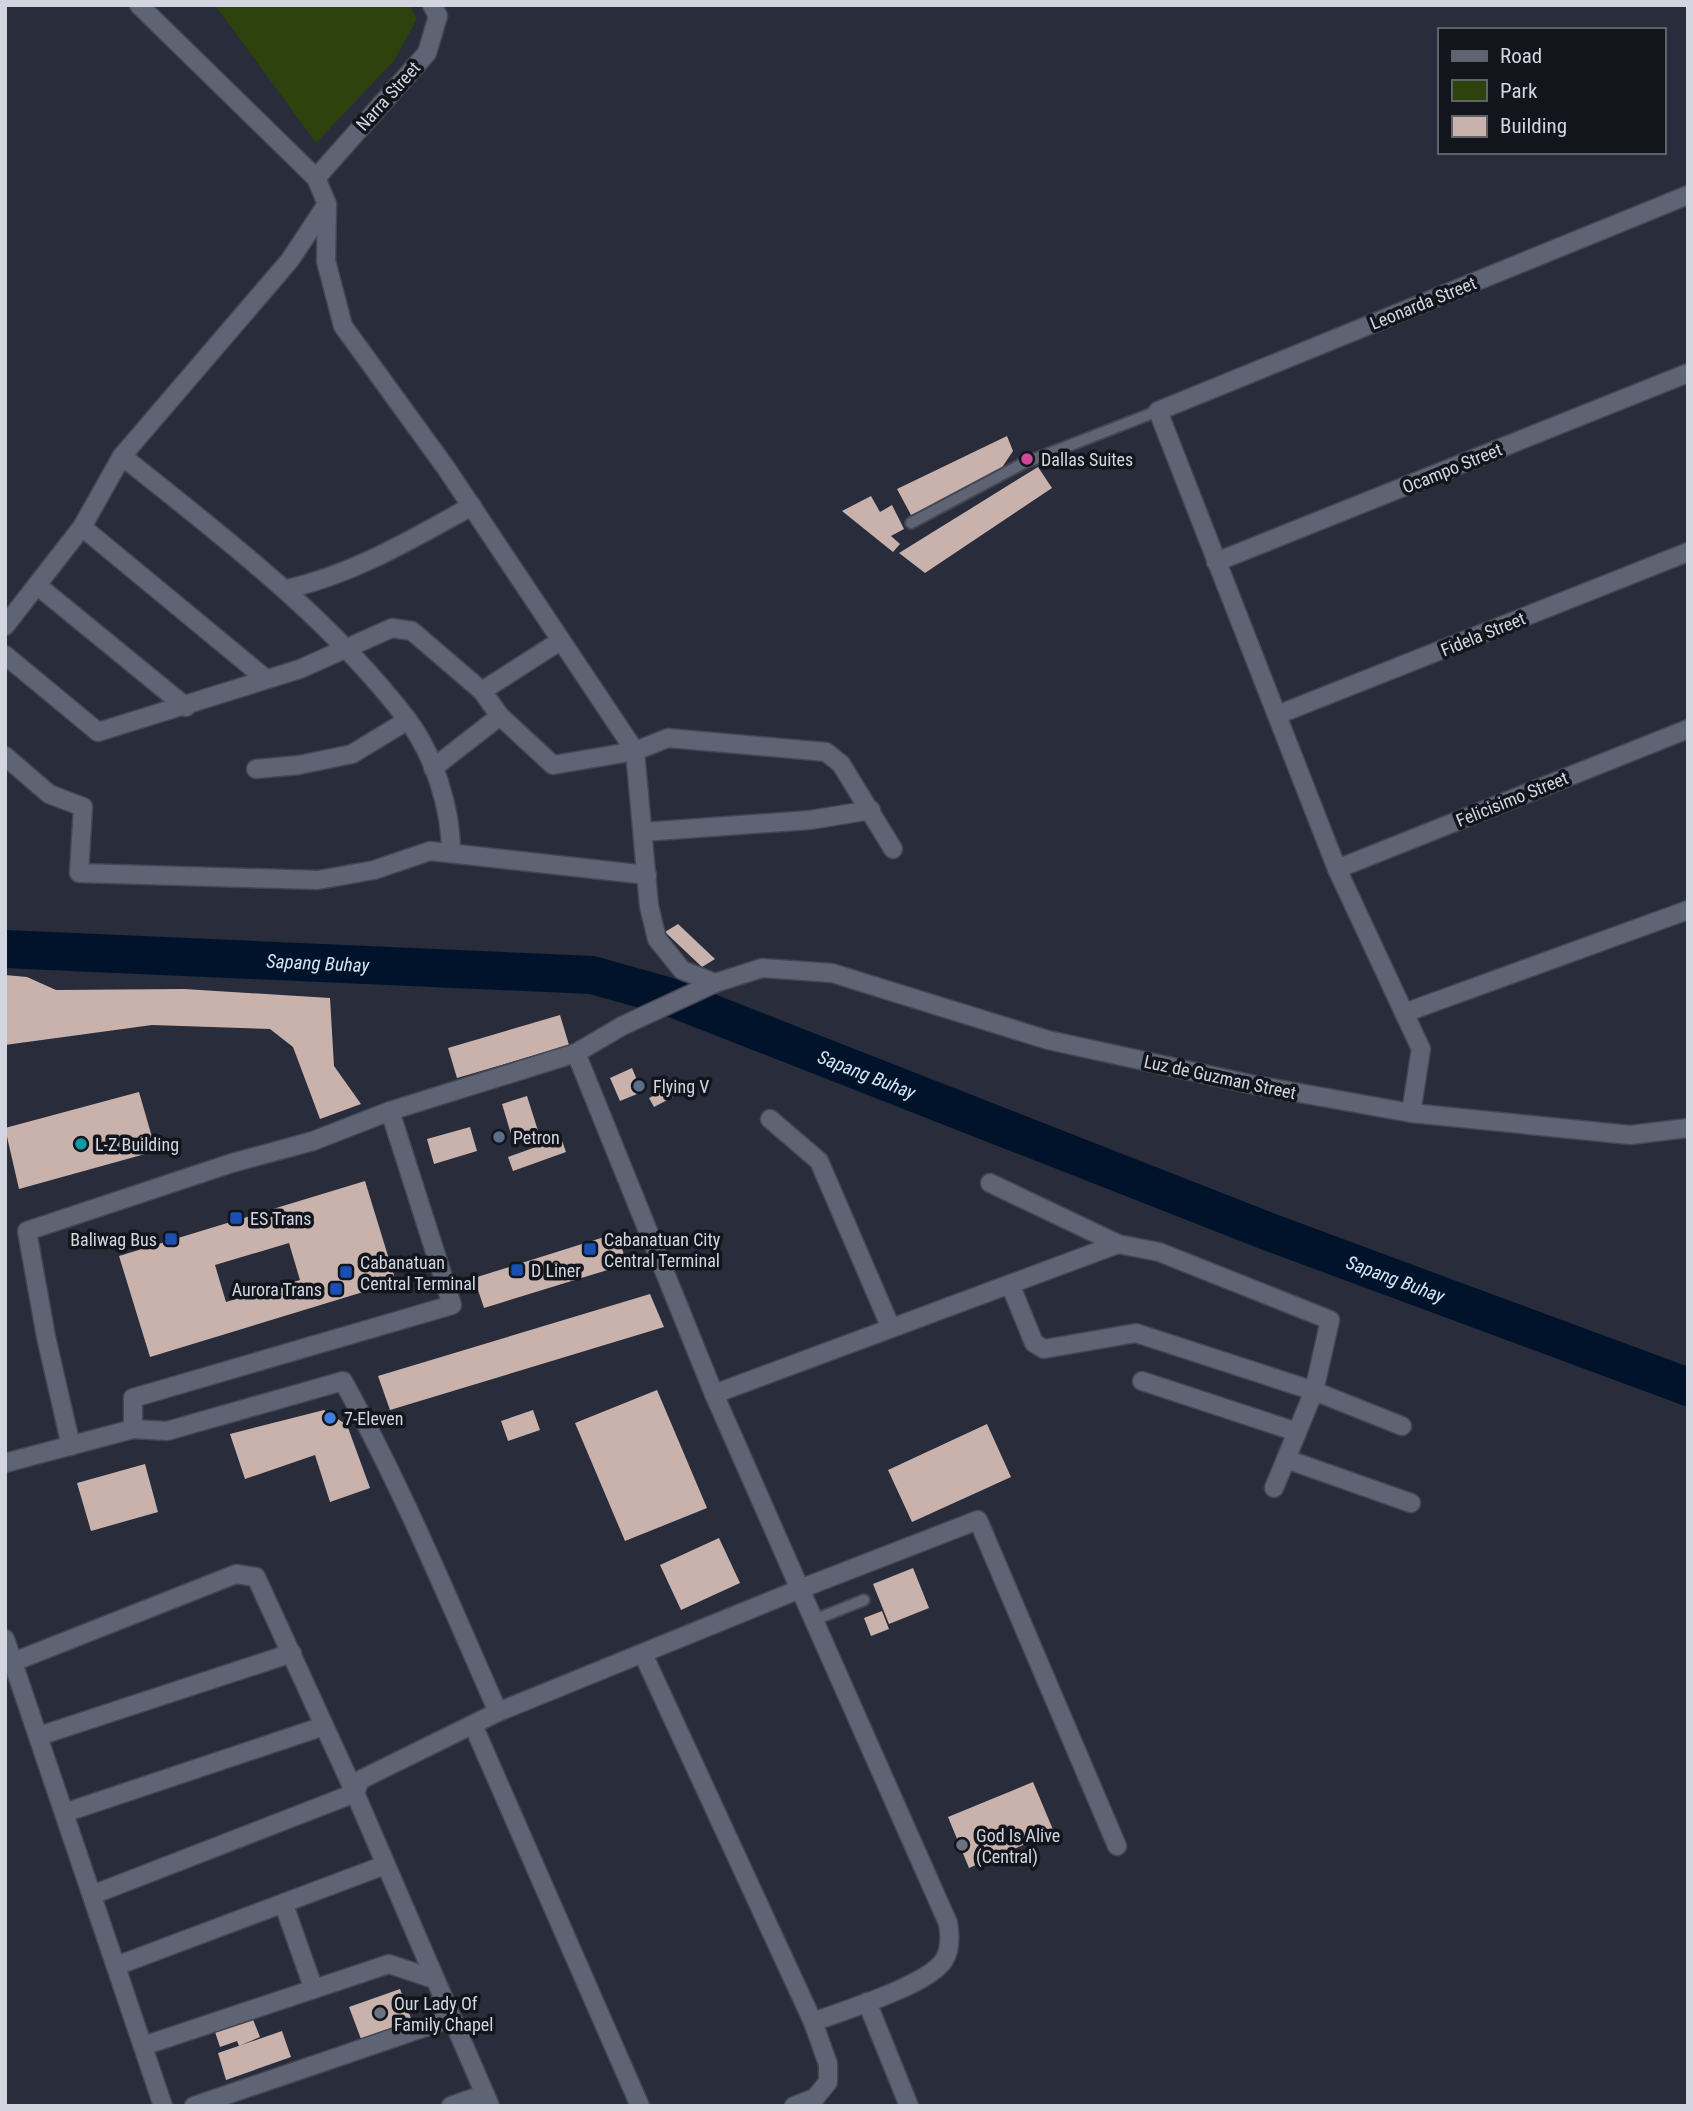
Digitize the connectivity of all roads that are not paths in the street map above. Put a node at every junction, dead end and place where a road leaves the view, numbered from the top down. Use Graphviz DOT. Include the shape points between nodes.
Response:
graph roads {
  1 [pos="139,5"];
  2 [pos="432,5"];
  3 [pos="316,178"];
  4 [pos="1688,195"];
  5 [pos="327,204"];
  6 [pos="1688,373"];
  7 [pos="1158,411"];
  8 [pos="122,456"];
  9 [pos="472,506"];
  10 [pos="911,523"];
  11 [pos="82,527"];
  12 [pos="1688,552"];
  13 [pos="1216,562"];
  14 [pos="38,586"];
  15 [pos="287,589"];
  16 [pos="5,626"];
  17 [pos="560,641"];
  18 [pos="342,648"];
  19 [pos="5,655"];
  20 [pos="266,679"];
  21 [pos="482,691"];
  22 [pos="186,707"];
  23 [pos="1277,715"];
  24 [pos="500,716"];
  25 [pos="408,720"];
  26 [pos="1688,729"];
  27 [pos="635,751"];
  28 [pos="5,756"];
  29 [pos="433,768"];
  30 [pos="256,769"];
  31 [pos="871,810"];
  32 [pos="643,832"];
  33 [pos="893,849"];
  34 [pos="451,852"];
  35 [pos="1337,869"];
  36 [pos="647,875"];
  37 [pos="1688,910"];
  38 [pos="715,983"];
  39 [pos="1404,1013"];
  40 [pos="576,1053"];
  41 [pos="390,1111"];
  42 [pos="1411,1113"];
  43 [pos="770,1119"];
  44 [pos="1688,1128"];
  45 [pos="990,1183"];
  46 [pos="1118,1244"];
  47 [pos="1010,1284"];
  48 [pos="891,1328"];
  49 [pos="1142,1381"];
  50 [pos="1314,1391"];
  51 [pos="714,1394"];
  52 [pos="1402,1426"];
  53 [pos="134,1429"];
  54 [pos="1297,1432"];
  55 [pos="71,1446"];
  56 [pos="1286,1459"];
  57 [pos="5,1463"];
  58 [pos="1274,1488"];
  59 [pos="1411,1503"];
  60 [pos="800,1589"];
  61 [pos="864,1600"];
  62 [pos="814,1620"];
  63 [pos="5,1639"];
  64 [pos="292,1653"];
  65 [pos="643,1654"];
  66 [pos="13,1662"];
  67 [pos="498,1712"];
  68 [pos="472,1725"];
  69 [pos="324,1726"];
  70 [pos="39,1735"];
  71 [pos="355,1793"];
  72 [pos="64,1812"];
  73 [pos="1117,1846"];
  74 [pos="385,1865"];
  75 [pos="92,1895"];
  76 [pos="284,1905"];
  77 [pos="116,1966"];
  78 [pos="435,1979"];
  79 [pos="313,1987"];
  80 [pos="867,2002"];
  81 [pos="452,2018"];
  82 [pos="813,2022"];
  83 [pos="143,2046"];
  84 [pos="488,2100"];
  85 [pos="163,2106"];
  86 [pos="194,2106"];
  87 [pos="451,2106"];
  88 [pos="640,2106"];
  89 [pos="794,2106"];
  90 [pos="909,2106"];
  1 -- 3 [label="street"];
  2 -- 3 [label="street, Narra Street" via="438,16 426,53"];
  3 -- 5 [label="street"];
  4 -- 7 [label="street, Leonarda Street"];
  5 -- 8 [label="street" via="290,260"];
  5 -- 9 [label="street" via="326,261 342,326"];
  6 -- 13 [label="street, Ocampo Street"];
  7 -- 10 [label="lane" via="1024,463"];
  7 -- 13 [label="street"];
  8 -- 11 [label="street"];
  8 -- 15 [label="street"];
  9 -- 15 [label="street" via="325,581"];
  9 -- 17 [label="street"];
  11 -- 14 [label="street"];
  11 -- 20 [label="street"];
  12 -- 23 [label="street, Fidela Street"];
  13 -- 23 [label="street"];
  14 -- 16 [label="street"];
  14 -- 22 [label="street"];
  15 -- 18 [label="street"];
  17 -- 21 [label="street"];
  17 -- 27 [label="street"];
  18 -- 20 [label="street" via="300,669"];
  18 -- 21 [label="street" via="392,628 412,631"];
  18 -- 25 [label="street"];
  19 -- 22 [label="street" via="97,732"];
  20 -- 22 [label="street"];
  21 -- 24 [label="street"];
  23 -- 35 [label="street"];
  24 -- 27 [label="street" via="553,765"];
  24 -- 29 [label="street"];
  25 -- 29 [label="street"];
  25 -- 30 [label="street" via="352,754"];
  26 -- 35 [label="street, Felicisimo Street"];
  27 -- 31 [label="street" via="668,738 826,752 841,764"];
  27 -- 32 [label="street"];
  28 -- 34 [label="street" via="49,794 83,807 79,873 318,880 374,870 430,851"];
  29 -- 34 [label="street" via="451,826"];
  31 -- 32 [label="street" via="810,820"];
  31 -- 33 [label="street"];
  32 -- 36 [label="street"];
  34 -- 36 [label="street"];
  35 -- 39 [label="street"];
  36 -- 38 [label="street" via="657,939 682,970"];
  37 -- 39 [label="street"];
  38 -- 40 [label="street"];
  38 -- 42 [label="street, Luz de Guzman Street" via="762,968 832,973 1048,1040"];
  39 -- 42 [label="street" via="1421,1049"];
  40 -- 41 [label="street"];
  40 -- 51 [label="street"];
  41 -- 53 [label="street" via="452,1305 134,1398"];
  41 -- 55 [label="street" via="313,1141 27,1231"];
  42 -- 44 [label="street, Luz de Guzman Street" via="1630,1135"];
  43 -- 48 [label="street" via="819,1161"];
  45 -- 46 [label="street"];
  46 -- 47 [label="street"];
  46 -- 50 [label="street" via="1159,1252 1330,1320"];
  47 -- 48 [label="street"];
  47 -- 50 [label="street" via="1034,1343 1044,1349 1136,1332"];
  48 -- 51 [label="street"];
  49 -- 54 [label="street"];
  50 -- 52 [label="street"];
  50 -- 54 [label="street"];
  51 -- 60 [label="street"];
  53 -- 55 [label="street"];
  53 -- 67 [label="street" via="167,1430 343,1381 417,1530"];
  54 -- 56 [label="street"];
  55 -- 57 [label="street"];
  56 -- 58 [label="street"];
  56 -- 59 [label="street"];
  60 -- 62 [label="street"];
  60 -- 65 [label="street"];
  60 -- 73 [label="street" via="978,1520"];
  61 -- 62 [label="lane"];
  62 -- 80 [label="street" via="948,1923 950,1940 944,1960 929,1975"];
  63 -- 66 [label="street"];
  64 -- 66 [label="street" via="256,1577 236,1574"];
  64 -- 69 [label="street"];
  64 -- 70 [label="street"];
  65 -- 67 [label="street"];
  65 -- 82 [label="street"];
  66 -- 70 [label="street"];
  67 -- 68 [label="street"];
  68 -- 71 [label="street" via="360,1780"];
  68 -- 88 [label="street"];
  69 -- 71 [label="street"];
  69 -- 72 [label="street"];
  70 -- 72 [label="street"];
  71 -- 74 [label="street"];
  71 -- 75 [label="street"];
  72 -- 75 [label="street"];
  74 -- 76 [label="street"];
  74 -- 78 [label="street"];
  75 -- 77 [label="street"];
  76 -- 77 [label="street"];
  76 -- 79 [label="street"];
  77 -- 83 [label="street"];
  78 -- 79 [label="street" via="389,1964"];
  78 -- 81 [label="street"];
  79 -- 83 [label="street"];
  80 -- 82 [label="street"];
  80 -- 90 [label="street"];
  81 -- 84 [label="street"];
  81 -- 86 [label="street"];
  82 -- 89 [label="street" via="828,2064 828,2082 815,2098"];
  83 -- 85 [label="street"];
  84 -- 87 [label="street"];
}
